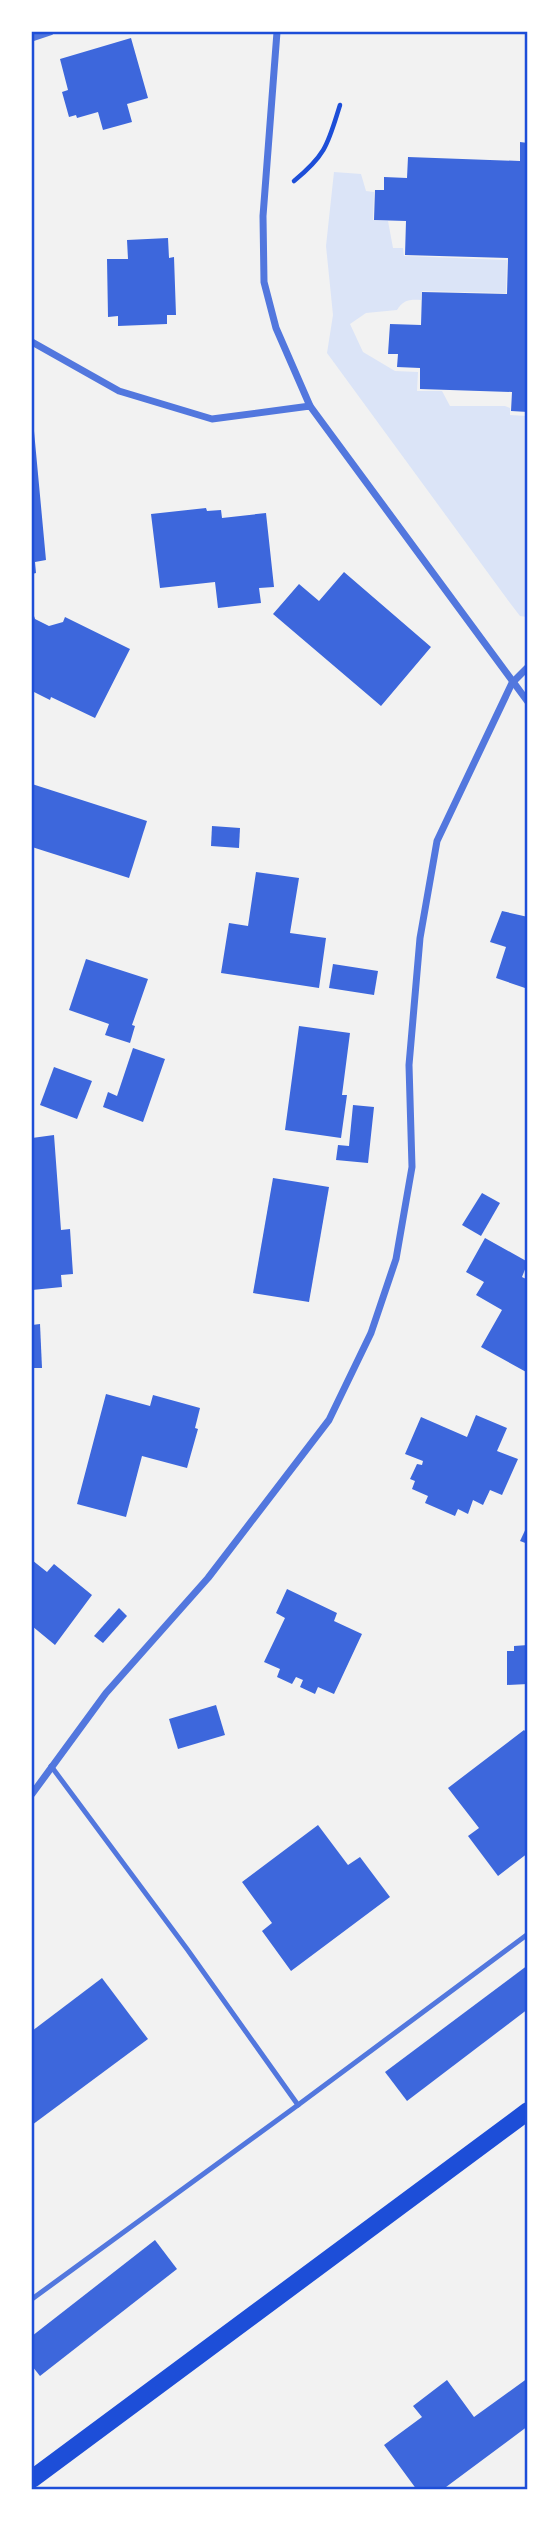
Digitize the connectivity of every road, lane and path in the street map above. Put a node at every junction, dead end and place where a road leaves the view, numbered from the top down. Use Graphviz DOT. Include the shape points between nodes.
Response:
graph roads {
  1 [pos="50,32"];
  2 [pos="277,32"];
  3 [pos="32,38"];
  4 [pos="340,105"];
  5 [pos="294,181"];
  6 [pos="32,342"];
  7 [pos="310,406"];
  8 [pos="527,667"];
  9 [pos="512,683"];
  10 [pos="527,702"];
  11 [pos="51,1766"];
  12 [pos="32,1794"];
  13 [pos="527,1934"];
  14 [pos="298,2105"];
  15 [pos="527,2110"];
  16 [pos="32,2299"];
  17 [pos="32,2479"];
  1 -- 3 [label="street"];
  2 -- 7 [label="street" via="263,216 264,282 276,328"];
  4 -- 5 [label="path" via="328,147"];
  6 -- 7 [label="street" via="119,391 212,419"];
  7 -- 9 [label="street"];
  8 -- 9 [label="street"];
  9 -- 10 [label="street"];
  9 -- 11 [label="street" via="437,841 420,938 409,1065 412,1167 396,1259 371,1332 329,1420 208,1578 106,1693"];
  11 -- 12 [label="street"];
  11 -- 14 [label="lane"];
  13 -- 14 [label="lane"];
  14 -- 16 [label="lane"];
  15 -- 17 [label="main road"];
}
